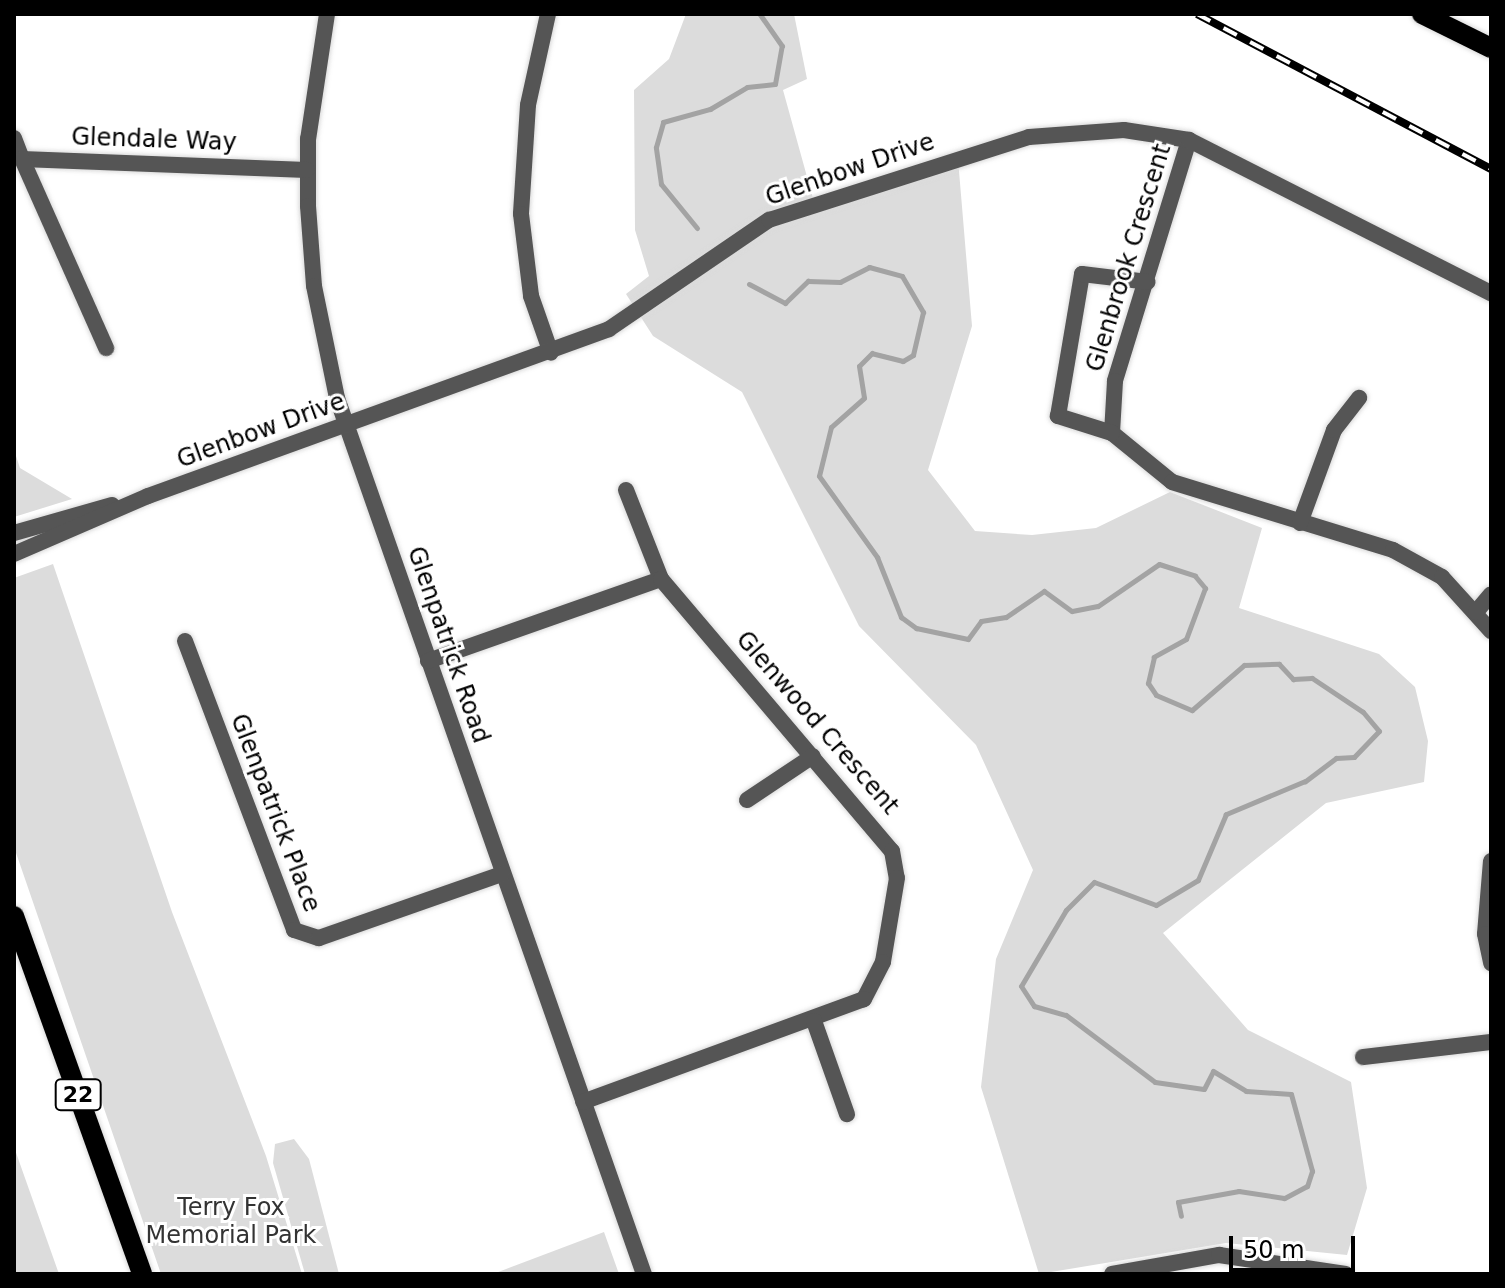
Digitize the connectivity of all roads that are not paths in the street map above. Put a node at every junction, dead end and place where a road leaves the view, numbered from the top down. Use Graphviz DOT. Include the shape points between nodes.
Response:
graph roads {
  1 [pos="327,14"];
  2 [pos="548,14"];
  3 [pos="1422,14"];
  4 [pos="1491,48"];
  5 [pos="14,138"];
  6 [pos="1189,140"];
  7 [pos="22,159"];
  8 [pos="307,170"];
  9 [pos="1148,282"];
  10 [pos="1491,293"];
  11 [pos="106,348"];
  12 [pos="551,353"];
  13 [pos="1359,398"];
  14 [pos="346,426"];
  15 [pos="1112,433"];
  16 [pos="626,490"];
  17 [pos="148,496"];
  18 [pos="1300,523"];
  19 [pos="14,533"];
  20 [pos="14,554"];
  21 [pos="661,579"];
  22 [pos="1491,594"];
  23 [pos="1476,612"];
  24 [pos="1491,631"];
  25 [pos="185,641"];
  26 [pos="428,661"];
  27 [pos="813,756"];
  28 [pos="747,800"];
  29 [pos="1491,861"];
  30 [pos="502,874"];
  31 [pos="14,916"];
  32 [pos="1491,963"];
  33 [pos="814,1021"];
  34 [pos="1491,1042"];
  35 [pos="1363,1057"];
  36 [pos="583,1102"];
  37 [pos="847,1114"];
  38 [pos="142,1274"];
  39 [pos="644,1274"];
  40 [pos="1112,1274"];
  41 [pos="1346,1274"];
  1 -- 8 [label="street, Glenpatrick Road"];
  2 -- 12 [label="street" via="528,105 521,186 529,283"];
  3 -- 4 [label="main road"];
  5 -- 7 [label="street"];
  6 -- 9 [label="street, Glenbrook Crescent"];
  6 -- 10 [label="street, Glenbow Drive"];
  6 -- 12 [label="street, Glenbow Drive" via="1124,130 1029,137 814,203 769,220 609,329"];
  7 -- 8 [label="street, Glendale Way"];
  7 -- 11 [label="street"];
  8 -- 14 [label="street, Glenpatrick Road" via="314,286"];
  9 -- 15 [label="street, Glenbrook Crescent" via="1115,381"];
  9 -- 15 [label="street" via="1082,274 1058,416"];
  12 -- 14 [label="street, Glenbow Drive"];
  13 -- 18 [label="street" via="1334,430"];
  14 -- 17 [label="street, Glenbow Drive"];
  14 -- 26 [label="street, Glenpatrick Road"];
  15 -- 18 [label="street" via="1172,482"];
  16 -- 21 [label="street, Glenwood Crescent"];
  17 -- 19 [label="street, Glenbow Drive"];
  17 -- 20 [label="street, Glenbow Drive"];
  18 -- 23 [label="street" via="1393,550 1442,577"];
  21 -- 26 [label="street"];
  21 -- 27 [label="street, Glenwood Crescent"];
  22 -- 23 [label="street"];
  23 -- 24 [label="street"];
  25 -- 30 [label="street, Glenpatrick Place" via="294,930 319,938"];
  26 -- 30 [label="street, Glenpatrick Road"];
  27 -- 28 [label="street"];
  27 -- 33 [label="street, Glenwood Crescent" via="888,842 897,878 877,984 856,1005"];
  29 -- 32 [label="street" via="1485,934"];
  30 -- 36 [label="street, Glenpatrick Road"];
  31 -- 38 [label="main road, 22"];
  33 -- 36 [label="street, Glenwood Crescent"];
  33 -- 37 [label="street"];
  34 -- 35 [label="street"];
  36 -- 39 [label="street, Glenpatrick Road"];
  40 -- 41 [label="street" via="1219,1255"];
}
